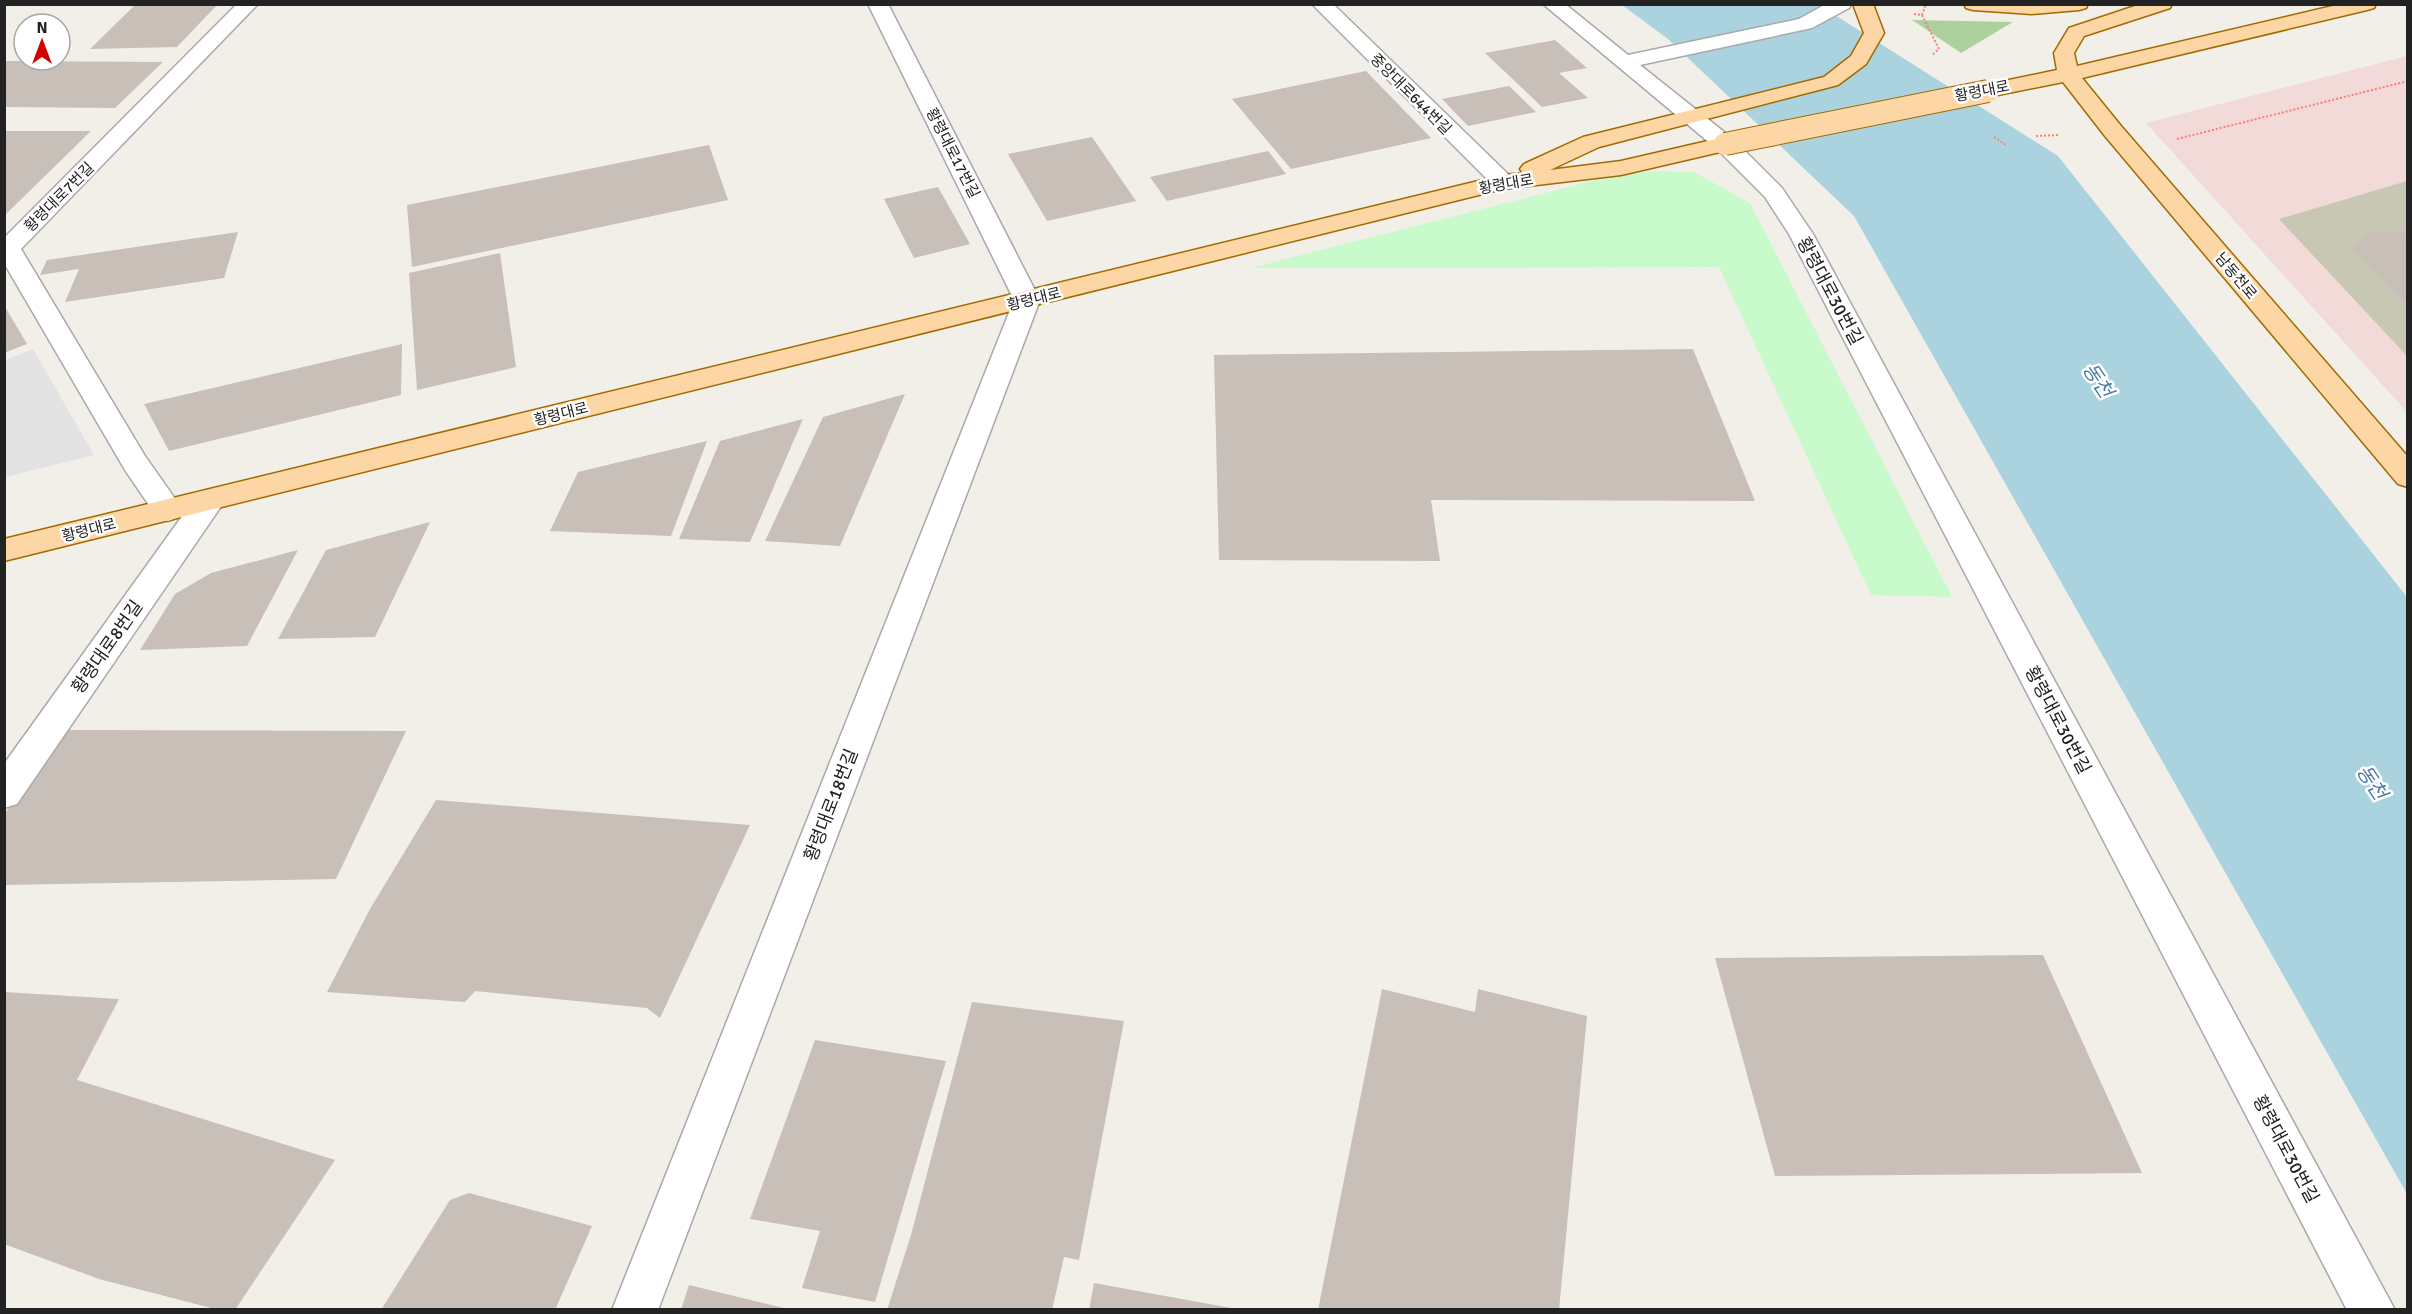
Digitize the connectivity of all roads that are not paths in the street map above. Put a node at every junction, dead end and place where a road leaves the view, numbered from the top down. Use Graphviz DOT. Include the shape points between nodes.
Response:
graph roads {
  1 [pos="249,4"];
  2 [pos="878,4"];
  3 [pos="1321,4"];
  4 [pos="1552,4"];
  5 [pos="1863,4"];
  6 [pos="1972,4"];
  7 [pos="2079,4"];
  8 [pos="2163,4"];
  9 [pos="2367,4"];
  10 [pos="1841,5"];
  11 [pos="1626,62"];
  12 [pos="2068,74"];
  13 [pos="1691,116"];
  14 [pos="1725,144"];
  15 [pos="1503,182"];
  16 [pos="6,248"];
  17 [pos="1027,300"];
  18 [pos="2408,477"];
  19 [pos="209,501"];
  20 [pos="168,510"];
  21 [pos="4,550"];
  22 [pos="4,793"];
  23 [pos="635,1310"];
  24 [pos="2372,1310"];
  1 -- 16 [label="street, 황령대로7번길"];
  2 -- 17 [label="street, 황령대로17번길"];
  3 -- 15 [label="street, 중앙대로644번길"];
  4 -- 11 [label="street"];
  5 -- 13 [label="main road" via="1874,33 1859,60 1831,81"];
  6 -- 7 [label="main road" via="2032,8"];
  8 -- 12 [label="main road" via="2076,32 2064,53"];
  9 -- 12 [label="main road, 황령대로"];
  10 -- 11 [label="street" via="1805,24"];
  11 -- 13 [label="street"];
  12 -- 14 [label="main road, 황령대로, bridge"];
  12 -- 18 [label="main road, 남동천로"];
  13 -- 14 [label="street"];
  13 -- 15 [label="main road" via="1591,142"];
  14 -- 15 [label="main road, 황령대로" via="1621,168"];
  14 -- 24 [label="street, 황령대로30번길" via="1774,193 1801,234"];
  15 -- 17 [label="main road, 황령대로"];
  16 -- 20 [label="street, 황령대로7번길" via="135,463"];
  17 -- 19 [label="main road, 황령대로"];
  17 -- 23 [label="street, 황령대로18번길"];
  19 -- 20 [label="main road, 황령대로"];
  19 -- 22 [label="street, 황령대로8번길"];
  20 -- 21 [label="main road, 황령대로"];
}
